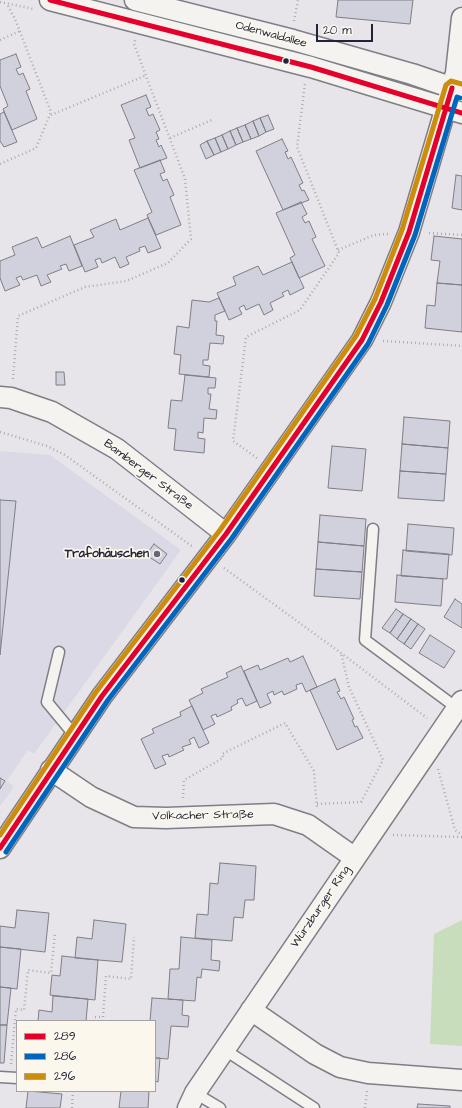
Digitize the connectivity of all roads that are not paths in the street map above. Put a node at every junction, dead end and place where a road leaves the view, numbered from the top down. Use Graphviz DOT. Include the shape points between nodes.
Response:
graph roads {
  1 [pos="50,0"];
  2 [pos="135,0"];
  3 [pos="462,18"];
  4 [pos="457,89"];
  5 [pos="454,110"];
  6 [pos="6,398"];
  7 [pos="373,529"];
  8 [pos="226,534"];
  9 [pos="59,652"];
  10 [pos="459,704"];
  11 [pos="76,737"];
  12 [pos="51,770"];
  13 [pos="0,848"];
  14 [pos="355,858"];
  15 [pos="251,1010"];
  16 [pos="225,1050"];
  17 [pos="462,1080"];
  18 [pos="192,1100"];
  19 [pos="220,1108"];
  20 [pos="314,1108"];
  1 -- 5 [label="street, Odenwaldallee" via="311,67"];
  2 -- 4 [label="street, Odenwaldallee" via="293,40"];
  3 -- 4 [label="street" via="456,73"];
  4 -- 5 [label="street"];
  5 -- 8 [label="street" via="409,232 381,302 362,340"];
  6 -- 8 [label="street, Bamberger Straße" via="52,412 117,449"];
  7 -- 10 [label="lane, Würzburger Ring" via="365,640"];
  8 -- 11 [label="street" via="102,696"];
  9 -- 11 [label="lane" via="47,702"];
  10 -- 14 [label="street, Würzburger Ring"];
  11 -- 12 [label="street"];
  12 -- 13 [label="street"];
  12 -- 14 [label="street, Volkacher Straße" via="92,797 134,817 183,818 274,814 308,825"];
  14 -- 15 [label="street, Würzburger Ring"];
  15 -- 16 [label="street, Würzburger Ring"];
  15 -- 17 [label="street" via="315,1054 340,1067 368,1073"];
  16 -- 18 [label="street, Würzburger Ring"];
  16 -- 20 [label="lane"];
  18 -- 19 [label="lane"];
}
